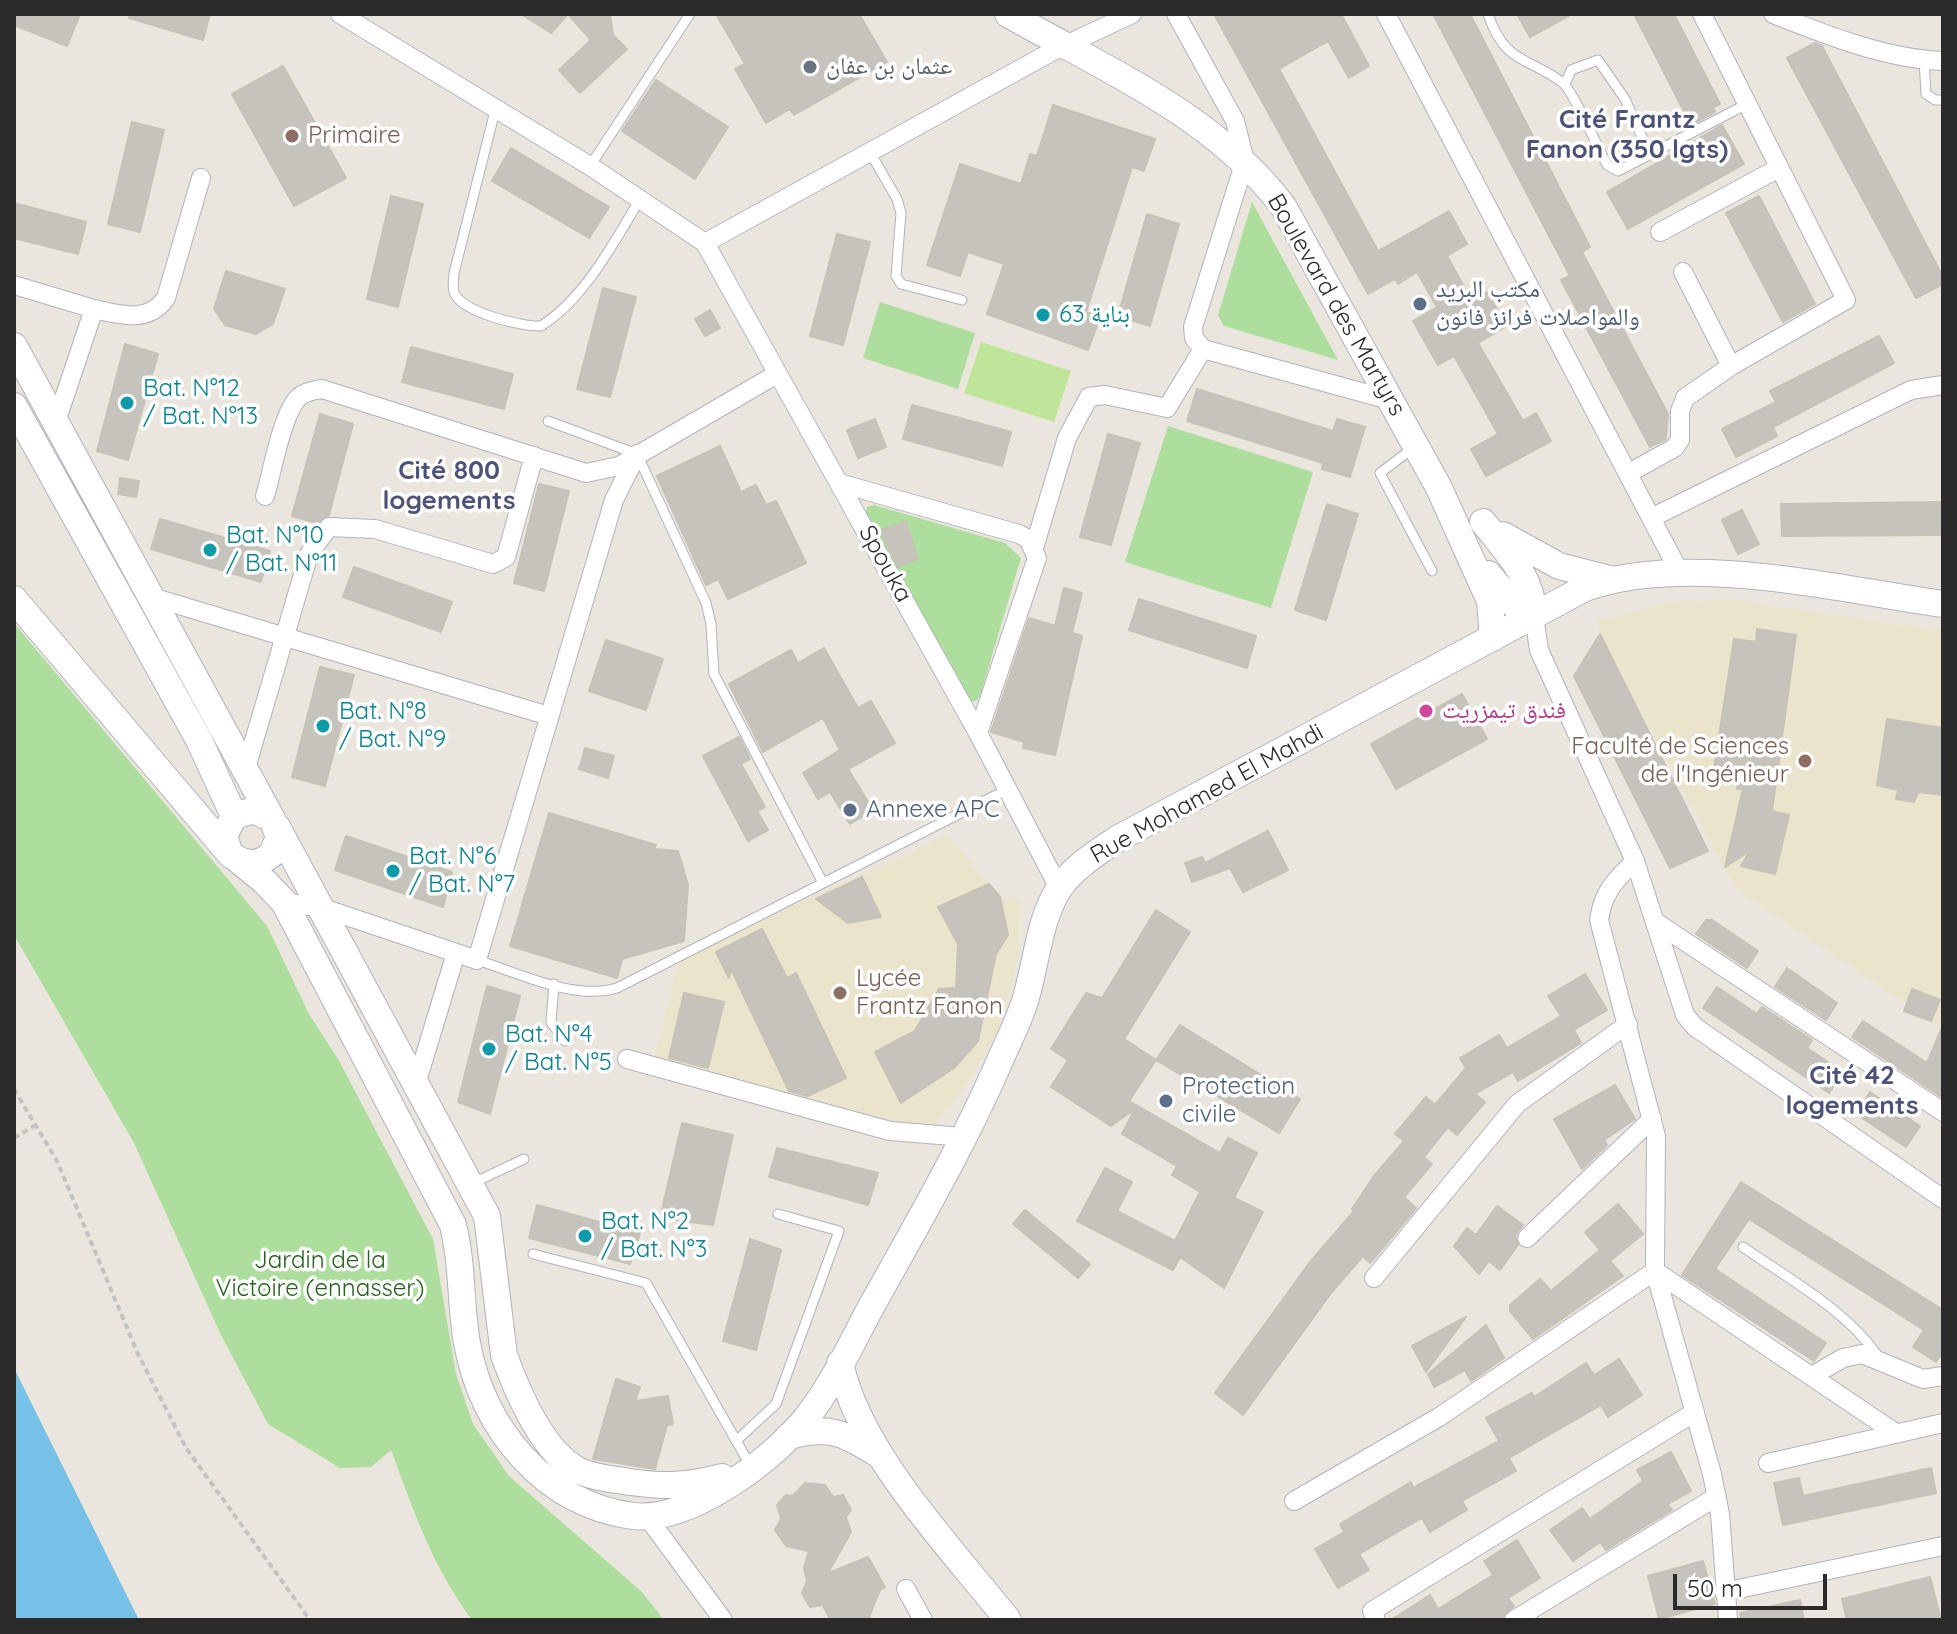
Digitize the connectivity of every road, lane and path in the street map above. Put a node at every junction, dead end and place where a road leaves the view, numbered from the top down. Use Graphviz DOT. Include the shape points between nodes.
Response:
graph roads {
  1 [pos="340,14"];
  2 [pos="690,14"];
  3 [pos="1008,14"];
  4 [pos="1132,14"];
  5 [pos="1176,14"];
  6 [pos="1386,14"];
  7 [pos="1488,14"];
  8 [pos="1702,14"];
  9 [pos="1773,14"];
  10 [pos="1066,47"];
  11 [pos="1934,61"];
  12 [pos="1565,84"];
  13 [pos="1943,100"];
  14 [pos="1745,105"];
  15 [pos="495,111"];
  16 [pos="871,154"];
  17 [pos="1650,155"];
  18 [pos="1245,161"];
  19 [pos="590,166"];
  20 [pos="1777,169"];
  21 [pos="201,178"];
  22 [pos="640,199"];
  23 [pos="1660,232"];
  24 [pos="705,243"];
  25 [pos="1683,272"];
  26 [pos="14,285"];
  27 [pos="962,300"];
  28 [pos="94,309"];
  29 [pos="1203,349"];
  30 [pos="16,352"];
  31 [pos="1731,366"];
  32 [pos="777,374"];
  33 [pos="1943,385"];
  34 [pos="1390,400"];
  35 [pos="14,406"];
  36 [pos="548,421"];
  37 [pos="56,422"];
  38 [pos="1416,446"];
  39 [pos="637,454"];
  40 [pos="534,456"];
  41 [pos="1629,473"];
  42 [pos="839,483"];
  43 [pos="1439,488"];
  44 [pos="265,496"];
  45 [pos="1653,517"];
  46 [pos="1483,522"];
  47 [pos="1464,542"];
  48 [pos="1034,548"];
  49 [pos="1432,571"];
  50 [pos="1680,573"];
  51 [pos="1610,579"];
  52 [pos="152,597"];
  53 [pos="14,599"];
  54 [pos="1943,604"];
  55 [pos="1534,616"];
  56 [pos="285,637"];
  57 [pos="1493,638"];
  58 [pos="549,716"];
  59 [pos="978,733"];
  60 [pos="246,768"];
  61 [pos="157,769"];
  62 [pos="1006,790"];
  63 [pos="232,818"];
  64 [pos="275,823"];
  65 [pos="234,857"];
  66 [pos="1635,861"];
  67 [pos="823,883"];
  68 [pos="1059,888"];
  69 [pos="284,902"];
  70 [pos="323,908"];
  71 [pos="1657,923"];
  72 [pos="456,953"];
  73 [pos="477,960"];
  74 [pos="554,984"];
  75 [pos="1628,1024"];
  76 [pos="565,1041"];
  77 [pos="627,1059"];
  78 [pos="417,1081"];
  79 [pos="14,1089"];
  80 [pos="1943,1112"];
  81 [pos="1652,1119"];
  82 [pos="37,1125"];
  83 [pos="964,1137"];
  84 [pos="14,1138"];
  85 [pos="524,1159"];
  86 [pos="472,1184"];
  87 [pos="1943,1199"];
  88 [pos="778,1214"];
  89 [pos="1527,1238"];
  90 [pos="1743,1247"];
  91 [pos="533,1254"];
  92 [pos="1655,1271"];
  93 [pos="1374,1278"];
  94 [pos="1880,1359"];
  95 [pos="840,1363"];
  96 [pos="1812,1376"];
  97 [pos="1943,1376"];
  98 [pos="1695,1412"];
  99 [pos="1943,1423"];
  100 [pos="1897,1434"];
  101 [pos="789,1436"];
  102 [pos="736,1441"];
  103 [pos="878,1454"];
  104 [pos="1768,1463"];
  105 [pos="752,1468"];
  106 [pos="1716,1497"];
  107 [pos="1294,1501"];
  108 [pos="648,1518"];
  109 [pos="1943,1546"];
  110 [pos="906,1589"];
  111 [pos="1724,1592"];
  112 [pos="310,1620"];
  113 [pos="723,1620"];
  114 [pos="923,1620"];
  115 [pos="1008,1620"];
  116 [pos="1376,1620"];
  117 [pos="1514,1620"];
  118 [pos="1728,1620"];
  1 -- 15 [label="street"];
  2 -- 19 [label="lane"];
  3 -- 10 [label="main road, Boulevard des Martyrs"];
  4 -- 10 [label="street"];
  5 -- 18 [label="street" via="1235,121"];
  6 -- 41 [label="street"];
  7 -- 12 [label="lane" via="1494,32 1512,54"];
  8 -- 14 [label="street"];
  9 -- 11 [label="street" via="1872,48"];
  10 -- 16 [label="street"];
  10 -- 18 [label="main road, Boulevard des Martyrs" via="1167,104"];
  11 -- 13 [label="lane" via="1926,94"];
  12 -- 17 [label="lane" via="1612,169"];
  12 -- 17 [label="lane" via="1571,70 1598,60 1625,99"];
  14 -- 17 [label="lane"];
  14 -- 20 [label="street"];
  15 -- 19 [label="street"];
  15 -- 22 [label="lane" via="454,273 453,292 464,307 529,327 548,321 592,273"];
  16 -- 24 [label="street"];
  16 -- 27 [label="lane" via="901,213 896,276 901,284"];
  18 -- 29 [label="street" via="1193,327"];
  18 -- 34 [label="main road, Boulevard des Martyrs" via="1283,206"];
  19 -- 22 [label="street"];
  20 -- 23 [label="street"];
  20 -- 31 [label="street" via="1846,300"];
  21 -- 28 [label="street" via="159,308 128,317"];
  22 -- 24 [label="street"];
  24 -- 32 [label="street, Spouka"];
  25 -- 31 [label="street"];
  26 -- 28 [label="street"];
  28 -- 37 [label="street"];
  29 -- 34 [label="street"];
  29 -- 48 [label="street" via="1167,408 1105,395 1089,397 1067,438"];
  30 -- 37 [label="main road"];
  31 -- 41 [label="street" via="1685,398 1680,440 1674,448"];
  32 -- 39 [label="street"];
  32 -- 42 [label="street, Spouka"];
  33 -- 45 [label="street" via="1911,390"];
  34 -- 38 [label="main road, Boulevard des Martyrs"];
  35 -- 63 [label="main road" via="199,740"];
  36 -- 39 [label="lane"];
  37 -- 52 [label="main road"];
  38 -- 43 [label="main road, Boulevard des Martyrs"];
  38 -- 49 [label="lane" via="1380,473"];
  39 -- 40 [label="street" via="601,472 586,473"];
  39 -- 58 [label="street" via="614,500"];
  39 -- 67 [label="lane" via="706,603 714,674"];
  40 -- 44 [label="street" via="322,389 298,397"];
  40 -- 56 [label="street" via="506,557 493,564 375,529 329,527 309,554"];
  41 -- 45 [label="street"];
  42 -- 48 [label="street" via="1019,534"];
  42 -- 59 [label="street, Spouka"];
  43 -- 46 [label="main road"];
  43 -- 47 [label="main road, Boulevard des Martyrs"];
  45 -- 50 [label="street"];
  46 -- 51 [label="main road" via="1559,566"];
  46 -- 55 [label="main road" via="1520,567 1533,593"];
  47 -- 55 [label="main road" via="1503,594"];
  47 -- 57 [label="main road" via="1490,601"];
  48 -- 59 [label="street" via="1037,558"];
  50 -- 51 [label="main road, Rue Mohamed El Mahdi"];
  50 -- 54 [label="main road, Rue Mohamed El Mahdi" via="1758,577"];
  51 -- 55 [label="main road, Rue Mohamed El Mahdi"];
  52 -- 56 [label="street"];
  52 -- 60 [label="main road"];
  53 -- 61 [label="main road"];
  55 -- 57 [label="main road, Rue Mohamed El Mahdi"];
  55 -- 66 [label="street" via="1539,650"];
  56 -- 58 [label="street"];
  56 -- 60 [label="street"];
  57 -- 68 [label="main road, Rue Mohamed El Mahdi" via="1117,839 1083,862"];
  58 -- 73 [label="street"];
  59 -- 62 [label="street, Spouka"];
  60 -- 64 [label="main road"];
  61 -- 63 [label="main road" via="188,783"];
  61 -- 65 [label="main road"];
  62 -- 67 [label="lane"];
  62 -- 68 [label="street, Spouka"];
  63 -- 64 [label="main road" via="254,810"];
  63 -- 65 [label="main road" via="224,836"];
  64 -- 65 [label="main road" via="279,837 272,854 256,864"];
  64 -- 70 [label="main road"];
  65 -- 69 [label="main road"];
  66 -- 71 [label="street"];
  66 -- 75 [label="street" via="1611,884 1599,920"];
  67 -- 74 [label="lane" via="617,988 601,993"];
  68 -- 83 [label="main road, Rue Mohamed El Mahdi" via="1024,1004"];
  69 -- 70 [label="street"];
  69 -- 108 [label="main road" via="453,1225 467,1342 478,1383 496,1417 547,1484 578,1502"];
  70 -- 72 [label="street"];
  70 -- 78 [label="main road"];
  71 -- 80 [label="street"];
  71 -- 87 [label="street" via="1678,1002 1695,1027"];
  72 -- 73 [label="street"];
  72 -- 78 [label="street"];
  73 -- 74 [label="lane"];
  74 -- 76 [label="lane" via="551,1022"];
  75 -- 81 [label="street"];
  75 -- 93 [label="street" via="1517,1104"];
  77 -- 83 [label="street" via="890,1131"];
  78 -- 86 [label="main road"];
  79 -- 82 [label="path"];
  81 -- 89 [label="street"];
  81 -- 92 [label="street"];
  82 -- 84 [label="path"];
  82 -- 112 [label="path" via="138,1354 186,1448"];
  83 -- 95 [label="main road, Rue Mohamed El Mahdi"];
  85 -- 86 [label="lane"];
  86 -- 105 [label="main road" via="492,1237 504,1355 545,1437 562,1457 594,1476 666,1487 688,1487"];
  88 -- 102 [label="lane" via="839,1231 776,1404"];
  90 -- 94 [label="lane" via="1845,1318"];
  91 -- 102 [label="lane" via="646,1283"];
  92 -- 96 [label="street"];
  92 -- 98 [label="street"];
  92 -- 107 [label="street" via="1439,1417"];
  94 -- 96 [label="street" via="1862,1354 1843,1358"];
  94 -- 97 [label="street" via="1923,1379"];
  95 -- 101 [label="main road, Rue Mohamed El Mahdi" via="813,1409"];
  95 -- 103 [label="main road" via="852,1405"];
  96 -- 100 [label="street"];
  98 -- 106 [label="street"];
  98 -- 116 [label="street" via="1372,1611"];
  99 -- 100 [label="street"];
  100 -- 104 [label="street"];
  101 -- 103 [label="main road" via="826,1429"];
  101 -- 105 [label="main road, Rue Mohamed El Mahdi"];
  102 -- 105 [label="lane"];
  103 -- 115 [label="main road"];
  105 -- 108 [label="main road" via="690,1506"];
  106 -- 111 [label="street"];
  106 -- 117 [label="street"];
  108 -- 113 [label="street"];
  109 -- 111 [label="street"];
  110 -- 114 [label="street"];
  111 -- 118 [label="street"];
}
